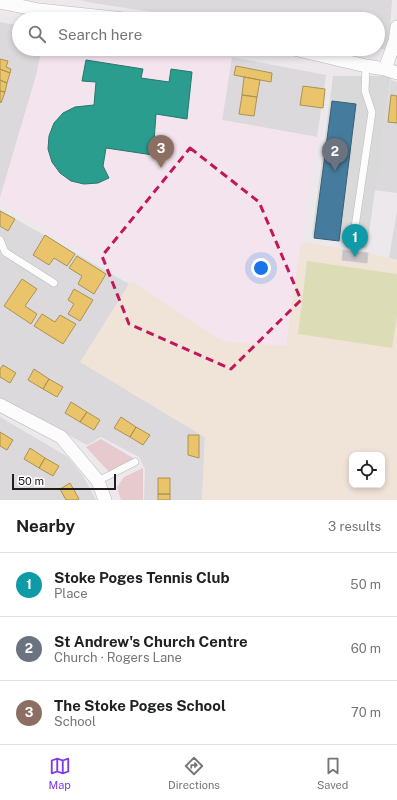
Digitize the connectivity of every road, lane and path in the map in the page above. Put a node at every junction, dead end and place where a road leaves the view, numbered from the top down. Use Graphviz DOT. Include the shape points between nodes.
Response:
graph roads {
  1 [pos="0,2"];
  2 [pos="58,12"];
  3 [pos="397,27"];
  4 [pos="324,56"];
  5 [pos="366,66"];
  6 [pos="391,71"];
  7 [pos="355,227"];
  8 [pos="0,240"];
  9 [pos="54,283"];
  10 [pos="0,405"];
  11 [pos="135,462"];
  12 [pos="98,481"];
  13 [pos="104,500"];
  1 -- 2 [label="street"];
  3 -- 6 [label="street"];
  4 -- 5 [label="street"];
  5 -- 6 [label="street"];
  5 -- 7 [label="lane" via="364,91 372,112"];
  8 -- 9 [label="lane" via="5,252"];
  10 -- 12 [label="street" via="61,437"];
  11 -- 12 [label="lane"];
  12 -- 13 [label="street"];
}
